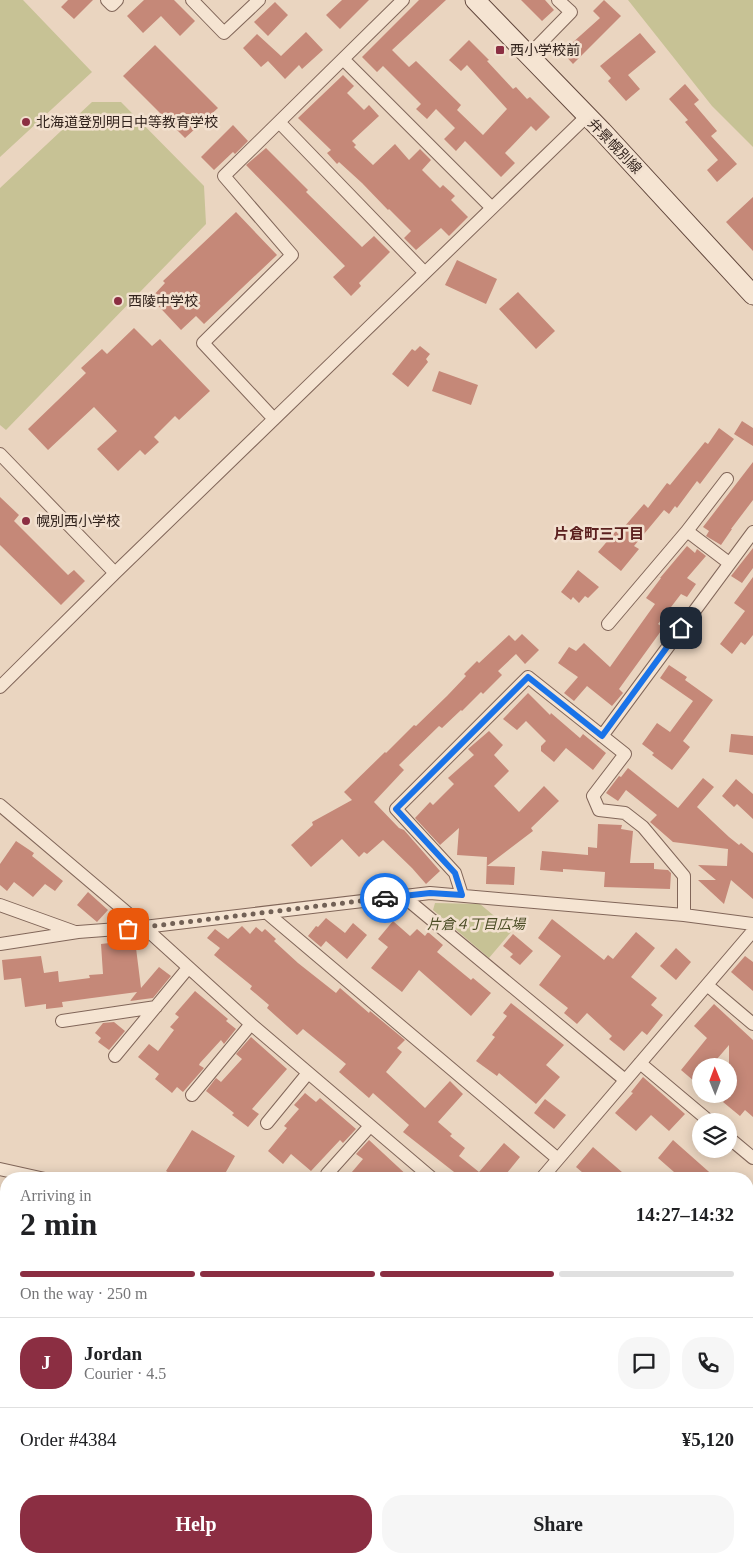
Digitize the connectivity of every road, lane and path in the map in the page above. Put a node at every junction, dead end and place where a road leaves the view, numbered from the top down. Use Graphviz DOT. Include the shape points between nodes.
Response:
graph roads {
  1 [pos="107,0"];
  2 [pos="117,0"];
  3 [pos="192,0"];
  4 [pos="259,0"];
  5 [pos="403,0"];
  6 [pos="475,0"];
  7 [pos="558,0"];
  8 [pos="529,55"];
  9 [pos="343,59"];
  10 [pos="587,116"];
  11 [pos="279,122"];
  12 [pos="492,208"];
  13 [pos="425,273"];
  14 [pos="753,295"];
  15 [pos="274,419"];
  16 [pos="0,454"];
  17 [pos="727,479"];
  18 [pos="687,532"];
  19 [pos="753,532"];
  20 [pos="729,564"];
  21 [pos="114,573"];
  22 [pos="608,624"];
  23 [pos="0,687"];
  24 [pos="602,736"];
  25 [pos="0,805"];
  26 [pos="462,895"];
  27 [pos="403,896"];
  28 [pos="0,905"];
  29 [pos="267,912"];
  30 [pos="684,915"];
  31 [pos="753,924"];
  32 [pos="144,927"];
  33 [pos="753,931"];
  34 [pos="78,932"];
  35 [pos="0,944"];
  36 [pos="188,968"];
  37 [pos="707,985"];
  38 [pos="156,1007"];
  39 [pos="62,1021"];
  40 [pos="251,1024"];
  41 [pos="753,1024"];
  42 [pos="115,1056"];
  43 [pos="640,1063"];
  44 [pos="308,1073"];
  45 [pos="626,1080"];
  46 [pos="192,1095"];
  47 [pos="699,1113"];
  48 [pos="268,1123"];
  49 [pos="370,1126"];
  50 [pos="737,1145"];
  51 [pos="753,1158"];
  52 [pos="558,1159"];
  53 [pos="0,1169"];
  54 [pos="14,1172"];
  55 [pos="330,1172"];
  56 [pos="425,1172"];
  57 [pos="547,1172"];
  1 -- 2 [label="street" via="112,5"];
  3 -- 4 [label="street" via="224,33"];
  5 -- 9 [label="street"];
  6 -- 8 [label="main road, 弁景幌別線"];
  7 -- 8 [label="street" via="571,12"];
  8 -- 10 [label="main road, 弁景幌別線"];
  9 -- 11 [label="street"];
  9 -- 12 [label="street"];
  10 -- 12 [label="street"];
  10 -- 14 [label="main road, 弁景幌別線"];
  11 -- 13 [label="street"];
  11 -- 15 [label="street" via="224,176 292,255 203,343"];
  12 -- 13 [label="street"];
  13 -- 15 [label="street"];
  15 -- 21 [label="street"];
  16 -- 21 [label="street"];
  17 -- 18 [label="street"];
  18 -- 20 [label="street"];
  18 -- 22 [label="street"];
  19 -- 20 [label="street"];
  20 -- 24 [label="street"];
  21 -- 23 [label="street"];
  24 -- 26 [label="street" via="528,677 396,809 455,873"];
  24 -- 30 [label="street" via="625,754 593,796 599,810 625,813 643,826 684,876"];
  25 -- 32 [label="street"];
  26 -- 27 [label="street" via="430,893"];
  26 -- 30 [label="street"];
  27 -- 29 [label="street"];
  27 -- 45 [label="street"];
  28 -- 34 [label="street"];
  29 -- 32 [label="street"];
  29 -- 52 [label="street"];
  30 -- 31 [label="street"];
  32 -- 34 [label="street"];
  32 -- 36 [label="street"];
  33 -- 37 [label="street"];
  34 -- 35 [label="street"];
  36 -- 38 [label="street"];
  36 -- 40 [label="street"];
  37 -- 41 [label="street"];
  37 -- 43 [label="street"];
  38 -- 39 [label="street"];
  38 -- 42 [label="street"];
  40 -- 44 [label="street"];
  40 -- 46 [label="street"];
  43 -- 45 [label="street"];
  43 -- 47 [label="street"];
  44 -- 48 [label="street"];
  44 -- 49 [label="street"];
  45 -- 52 [label="street"];
  49 -- 55 [label="street"];
  49 -- 56 [label="street"];
  50 -- 51 [label="street"];
  52 -- 57 [label="street"];
  53 -- 54 [label="street"];
}
